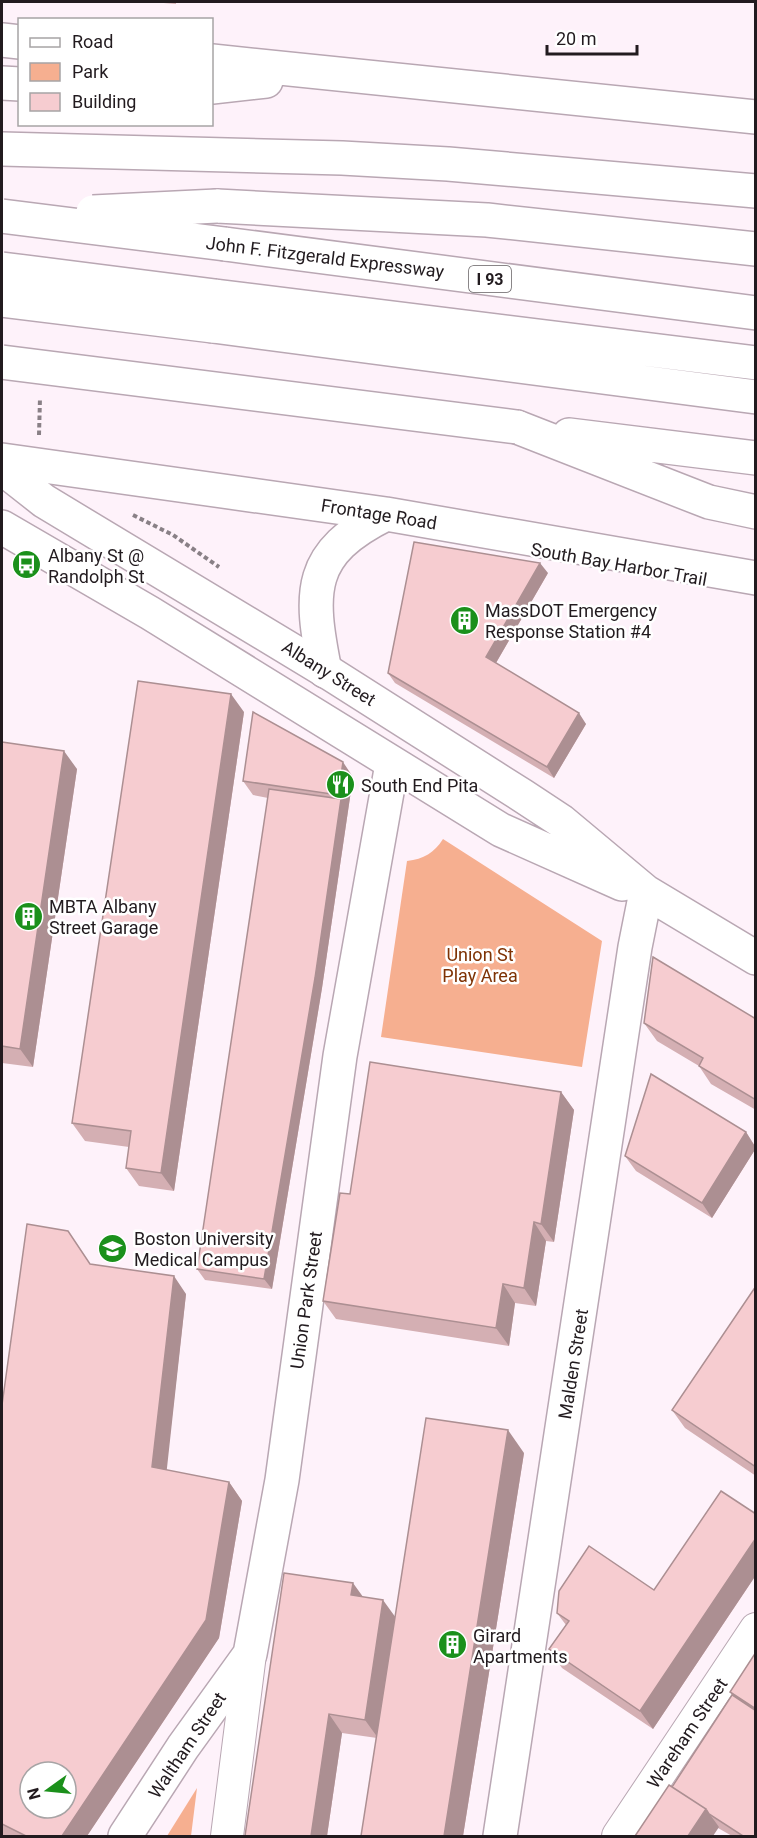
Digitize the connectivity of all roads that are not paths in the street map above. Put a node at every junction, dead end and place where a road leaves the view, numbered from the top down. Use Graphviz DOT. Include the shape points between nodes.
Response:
graph roads {
  1 [pos="2,40"];
  2 [pos="18,42"];
  3 [pos="213,61"];
  4 [pos="325,74"];
  5 [pos="2,83"];
  6 [pos="18,84"];
  7 [pos="213,87"];
  8 [pos="756,117"];
  9 [pos="2,149"];
  10 [pos="756,191"];
  11 [pos="3,216"];
  12 [pos="756,249"];
  13 [pos="2,268"];
  14 [pos="2,300"];
  15 [pos="214,311"];
  16 [pos="756,313"];
  17 [pos="2,362"];
  18 [pos="756,363"];
  19 [pos="756,397"];
  20 [pos="517,427"];
  21 [pos="756,458"];
  22 [pos="2,460"];
  23 [pos="2,468"];
  24 [pos="756,513"];
  25 [pos="386,514"];
  26 [pos="2,527"];
  27 [pos="756,578"];
  28 [pos="325,671"];
  29 [pos="392,764"];
  30 [pos="646,892"];
  31 [pos="756,958"];
  32 [pos="756,1629"];
  33 [pos="250,1654"];
  34 [pos="124,1836"];
  35 [pos="227,1836"];
  36 [pos="500,1836"];
  37 [pos="618,1836"];
  1 -- 2 [label="main road"];
  3 -- 4 [label="main road"];
  4 -- 7 [label="main road"];
  4 -- 8 [label="main road"];
  5 -- 6 [label="main road"];
  9 -- 10 [label="main road" via="436,163"];
  11 -- 12 [label="main road, bridge" via="218,206 487,220"];
  11 -- 16 [label="main road, John F. Fitzgerald Expressway / I 93, bridge"];
  13 -- 15 [label="main road, bridge"];
  14 -- 15 [label="main road, bridge"];
  15 -- 18 [label="main road"];
  15 -- 19 [label="main road"];
  17 -- 20 [label="main road, bridge"];
  20 -- 21 [label="main road"];
  20 -- 24 [label="main road" via="709,502"];
  22 -- 25 [label="main road, Frontage Road"];
  23 -- 28 [label="main road, Albany Street" via="44,501"];
  25 -- 27 [label="main road, Frontage Road"];
  25 -- 28 [label="main road" via="350,534 327,560 319,576 315,608"];
  26 -- 29 [label="main road, Albany Street" via="150,613"];
  28 -- 30 [label="main road, Albany Street" via="561,821"];
  29 -- 30 [label="main road, Albany Street" via="501,830 549,854"];
  29 -- 33 [label="main road, Union Park Street" via="340,1056 282,1480"];
  30 -- 31 [label="main road, Albany Street"];
  30 -- 36 [label="main road, Malden Street"];
  32 -- 37 [label="street, Wareham Street"];
  33 -- 34 [label="main road, Waltham Street"];
  33 -- 35 [label="street, Union Park Street"];
}
